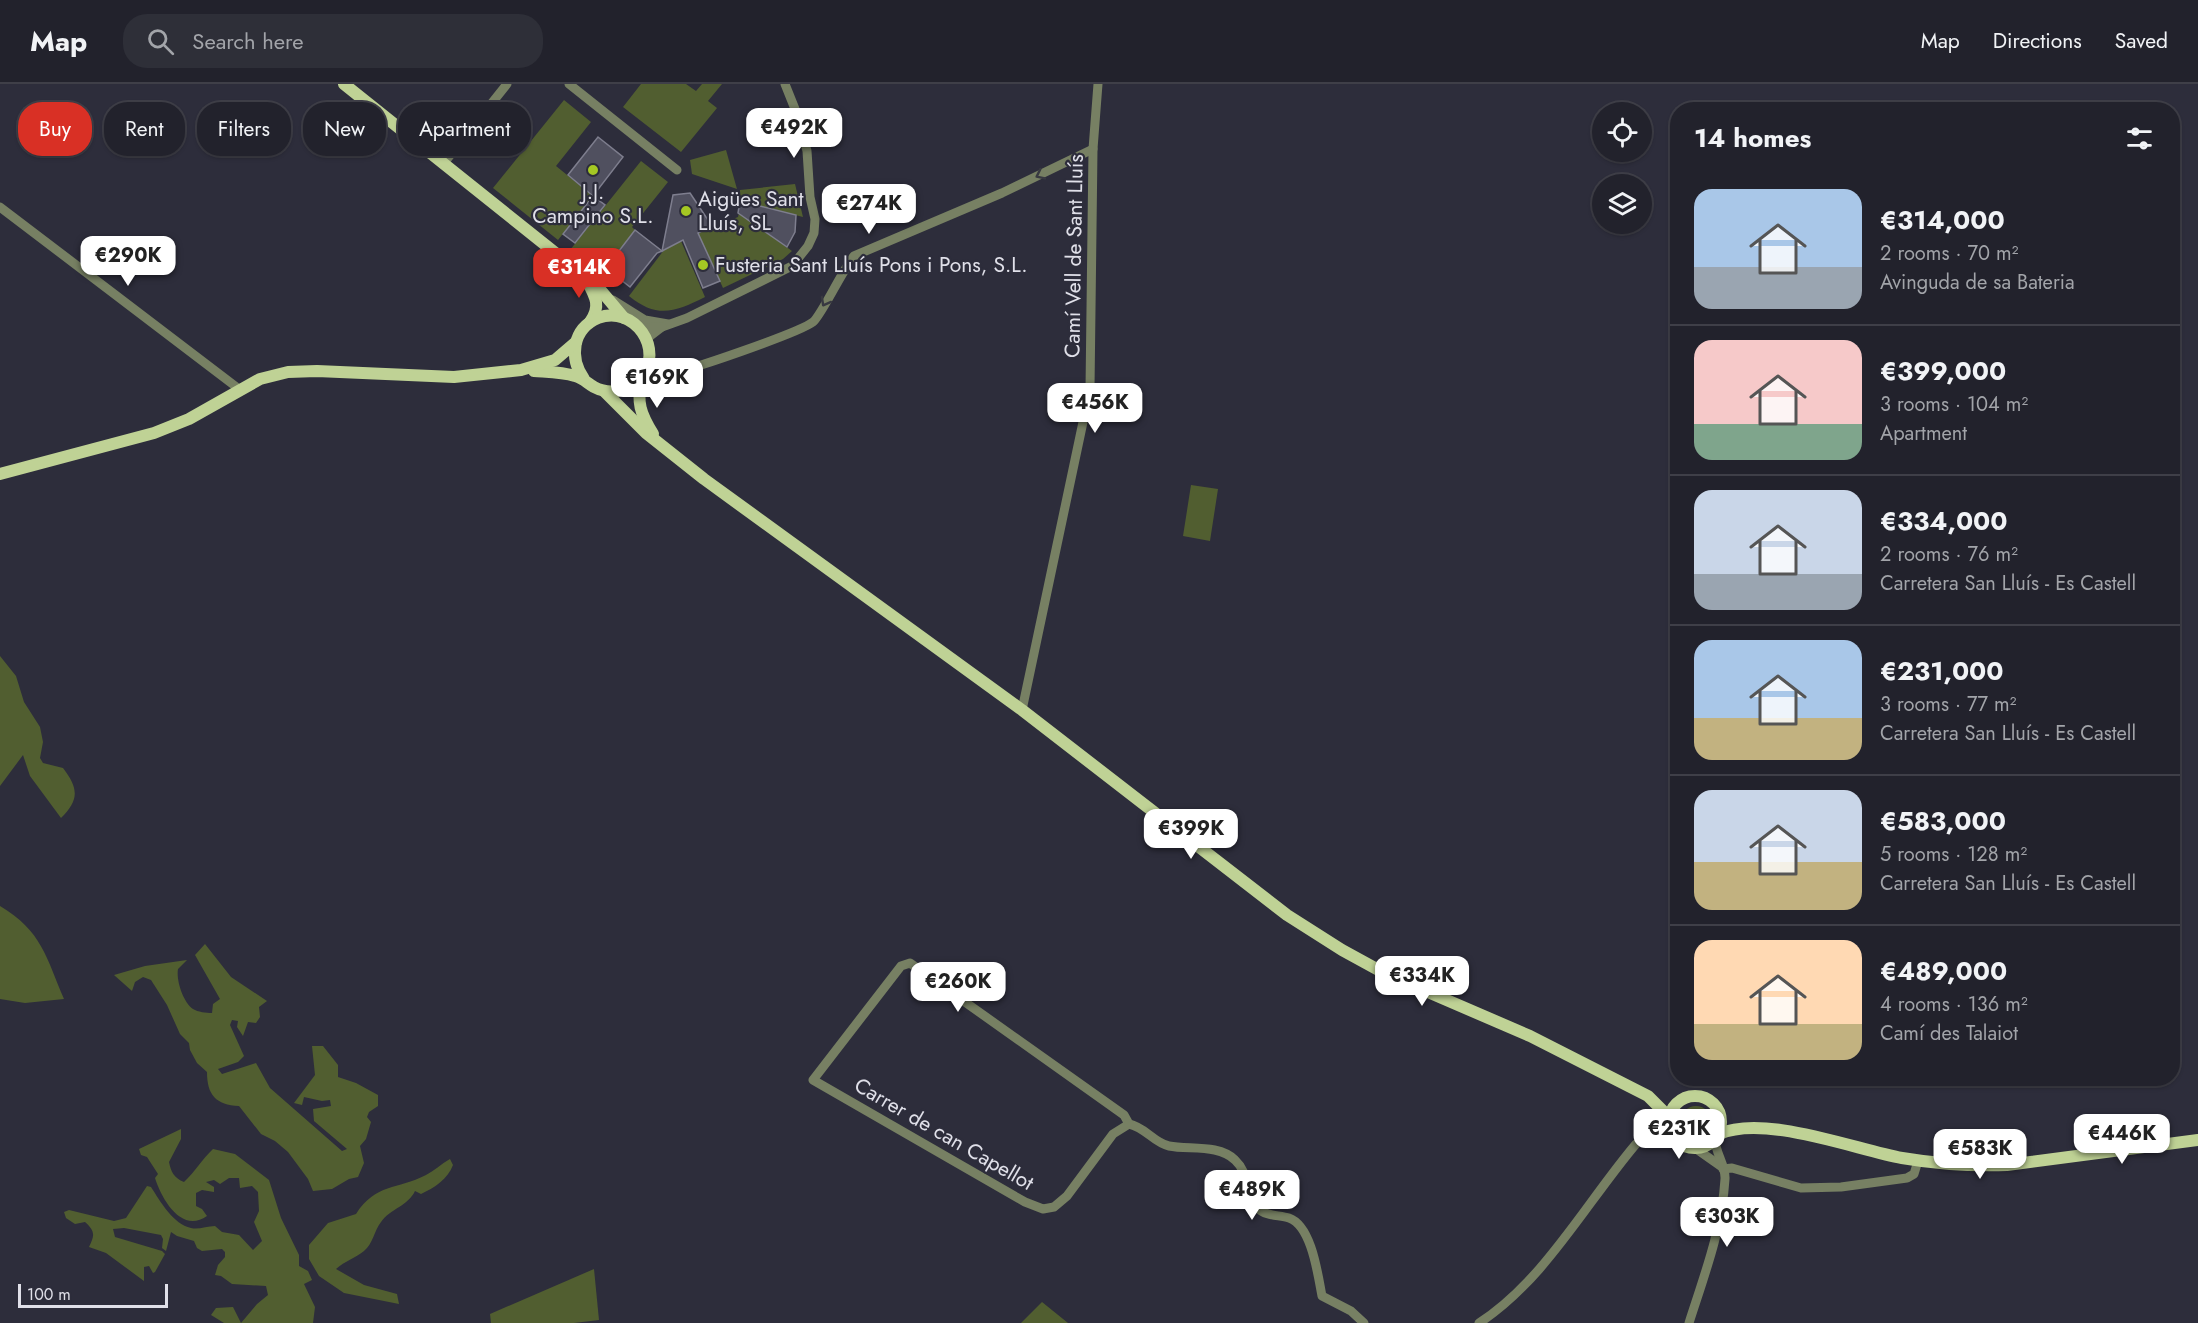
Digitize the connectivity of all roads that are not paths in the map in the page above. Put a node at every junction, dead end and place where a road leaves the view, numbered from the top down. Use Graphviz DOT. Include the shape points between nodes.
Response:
graph roads {
  1 [pos="344,84"];
  2 [pos="507,84"];
  3 [pos="569,84"];
  4 [pos="785,84"];
  5 [pos="1098,84"];
  6 [pos="1093,149"];
  7 [pos="444,163"];
  8 [pos="677,170"];
  9 [pos="0,207"];
  10 [pos="584,275"];
  11 [pos="607,295"];
  12 [pos="624,318"];
  13 [pos="589,324"];
  14 [pos="666,326"];
  15 [pos="640,328"];
  16 [pos="576,342"];
  17 [pos="648,342"];
  18 [pos="649,363"];
  19 [pos="520,370"];
  20 [pos="584,379"];
  21 [pos="641,379"];
  22 [pos="239,389"];
  23 [pos="604,391"];
  24 [pos="658,442"];
  25 [pos="0,474"];
  26 [pos="1022,710"];
  27 [pos="1648,1096"];
  28 [pos="1685,1098"];
  29 [pos="1720,1114"];
  30 [pos="1670,1120"];
  31 [pos="1129,1124"];
  32 [pos="1746,1127"];
  33 [pos="1646,1136"];
  34 [pos="1717,1137"];
  35 [pos="2198,1140"];
  36 [pos="1678,1142"];
  37 [pos="1695,1148"];
  38 [pos="1918,1161"];
  39 [pos="1724,1169"];
  40 [pos="1364,1323"];
  41 [pos="1479,1323"];
  42 [pos="1689,1323"];
  1 -- 7 [label="main road"];
  2 -- 7 [label="street"];
  3 -- 8 [label="street"];
  4 -- 14 [label="street" via="807,151 815,219 808,246 792,266"];
  5 -- 6 [label="street, Camí Vell de Sant Lluís"];
  6 -- 18 [label="street, one-way" via="854,256 814,322 682,370 662,372"];
  6 -- 26 [label="street, Camí Vell de Sant Lluís" via="1090,389"];
  7 -- 10 [label="main road"];
  9 -- 22 [label="street"];
  10 -- 11 [label="main road"];
  10 -- 13 [label="main road" via="598,306"];
  11 -- 12 [label="main road"];
  11 -- 14 [label="street" via="645,320"];
  12 -- 13 [label="main road" via="600,318"];
  12 -- 15 [label="main road"];
  13 -- 16 [label="main road"];
  14 -- 15 [label="street"];
  14 -- 17 [label="street" via="649,337"];
  15 -- 17 [label="main road"];
  16 -- 19 [label="main road" via="555,360"];
  16 -- 20 [label="main road" via="575,361"];
  17 -- 18 [label="main road"];
  18 -- 21 [label="main road"];
  19 -- 20 [label="main road"];
  19 -- 22 [label="main road" via="454,377 288,372"];
  20 -- 23 [label="main road"];
  21 -- 23 [label="main road" via="624,390"];
  21 -- 24 [label="main road" via="638,403"];
  22 -- 25 [label="main road" via="183,422 154,433"];
  23 -- 24 [label="main road"];
  24 -- 26 [label="main road"];
  26 -- 27 [label="main road" via="1287,915 1342,950 1384,973 1530,1036"];
  27 -- 28 [label="main road"];
  27 -- 30 [label="main road"];
  28 -- 29 [label="main road" via="1706,1099"];
  28 -- 30 [label="main road" via="1675,1106"];
  29 -- 32 [label="main road"];
  29 -- 34 [label="main road"];
  30 -- 33 [label="street"];
  30 -- 36 [label="main road"];
  31 -- 31 [label="street, Carrer de can Capellot" via="1124,1115 910,963 901,966 813,1080 1043,1209 1054,1207 1067,1196 1113,1134"];
  31 -- 40 [label="street" via="1139,1126 1166,1145 1215,1150 1234,1158 1244,1170 1250,1198 1261,1212 1292,1219 1306,1237 1322,1296"];
  32 -- 34 [label="main road"];
  32 -- 38 [label="main road" via="1803,1135"];
  33 -- 36 [label="street"];
  33 -- 41 [label="street" via="1606,1181 1536,1273 1498,1311"];
  34 -- 37 [label="main road" via="1702,1148"];
  34 -- 39 [label="street" via="1715,1146"];
  35 -- 38 [label="main road" via="2007,1165"];
  36 -- 37 [label="main road"];
  37 -- 39 [label="street"];
  38 -- 39 [label="street" via="1914,1174 1907,1178 1816,1188 1790,1187 1732,1168"];
  39 -- 42 [label="street" via="1721,1214"];
}
